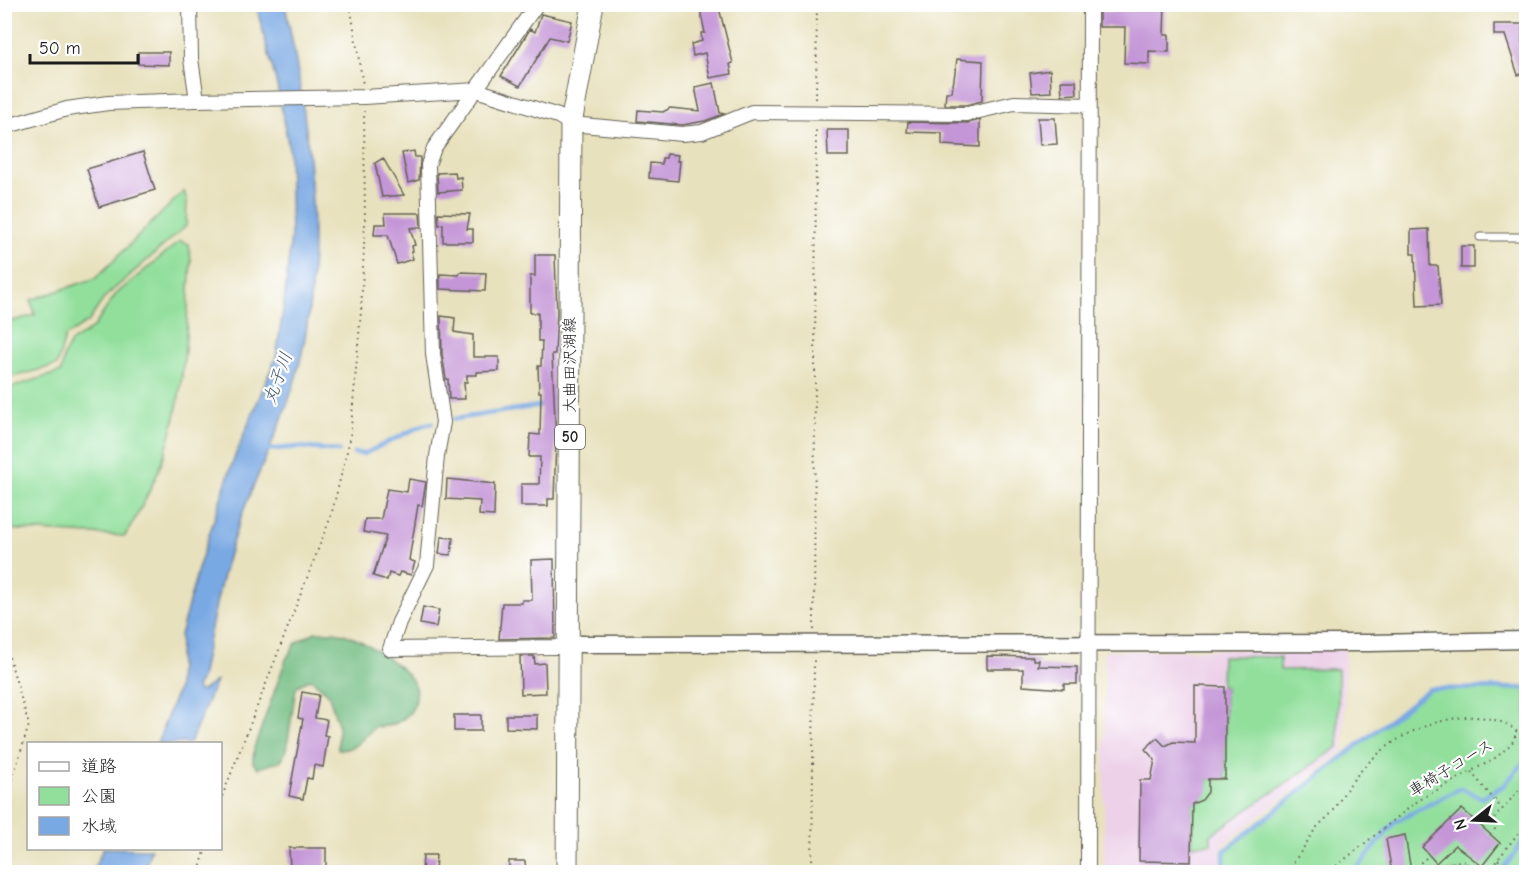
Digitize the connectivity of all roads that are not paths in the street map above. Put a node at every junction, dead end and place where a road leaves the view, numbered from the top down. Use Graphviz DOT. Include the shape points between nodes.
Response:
graph roads {
  1 [pos="190,4"];
  2 [pos="537,4"];
  3 [pos="594,4"];
  4 [pos="1090,4"];
  5 [pos="476,90"];
  6 [pos="197,100"];
  7 [pos="1090,105"];
  8 [pos="571,124"];
  9 [pos="4,127"];
  10 [pos="1480,237"];
  11 [pos="1527,237"];
  12 [pos="1527,640"];
  13 [pos="569,644"];
  14 [pos="1090,644"];
  15 [pos="567,873"];
  16 [pos="1088,873"];
  1 -- 6 [label="street" via="191,59"];
  2 -- 5 [label="street"];
  3 -- 8 [label="main road, 大曲田沢湖線 / 50"];
  4 -- 7 [label="street"];
  5 -- 6 [label="street"];
  5 -- 8 [label="street" via="558,116"];
  5 -- 13 [label="street" via="434,148 428,165 433,354 443,422 427,565 390,649"];
  6 -- 9 [label="street" via="108,103 67,109"];
  7 -- 8 [label="street" via="1014,103 967,114 752,112 702,132 682,134"];
  7 -- 14 [label="street"];
  8 -- 13 [label="main road, 大曲田沢湖線 / 50"];
  10 -- 11 [label="lane"];
  12 -- 14 [label="street"];
  13 -- 14 [label="street"];
  13 -- 15 [label="main road, 大曲田沢湖線 / 50"];
  14 -- 16 [label="street"];
}
